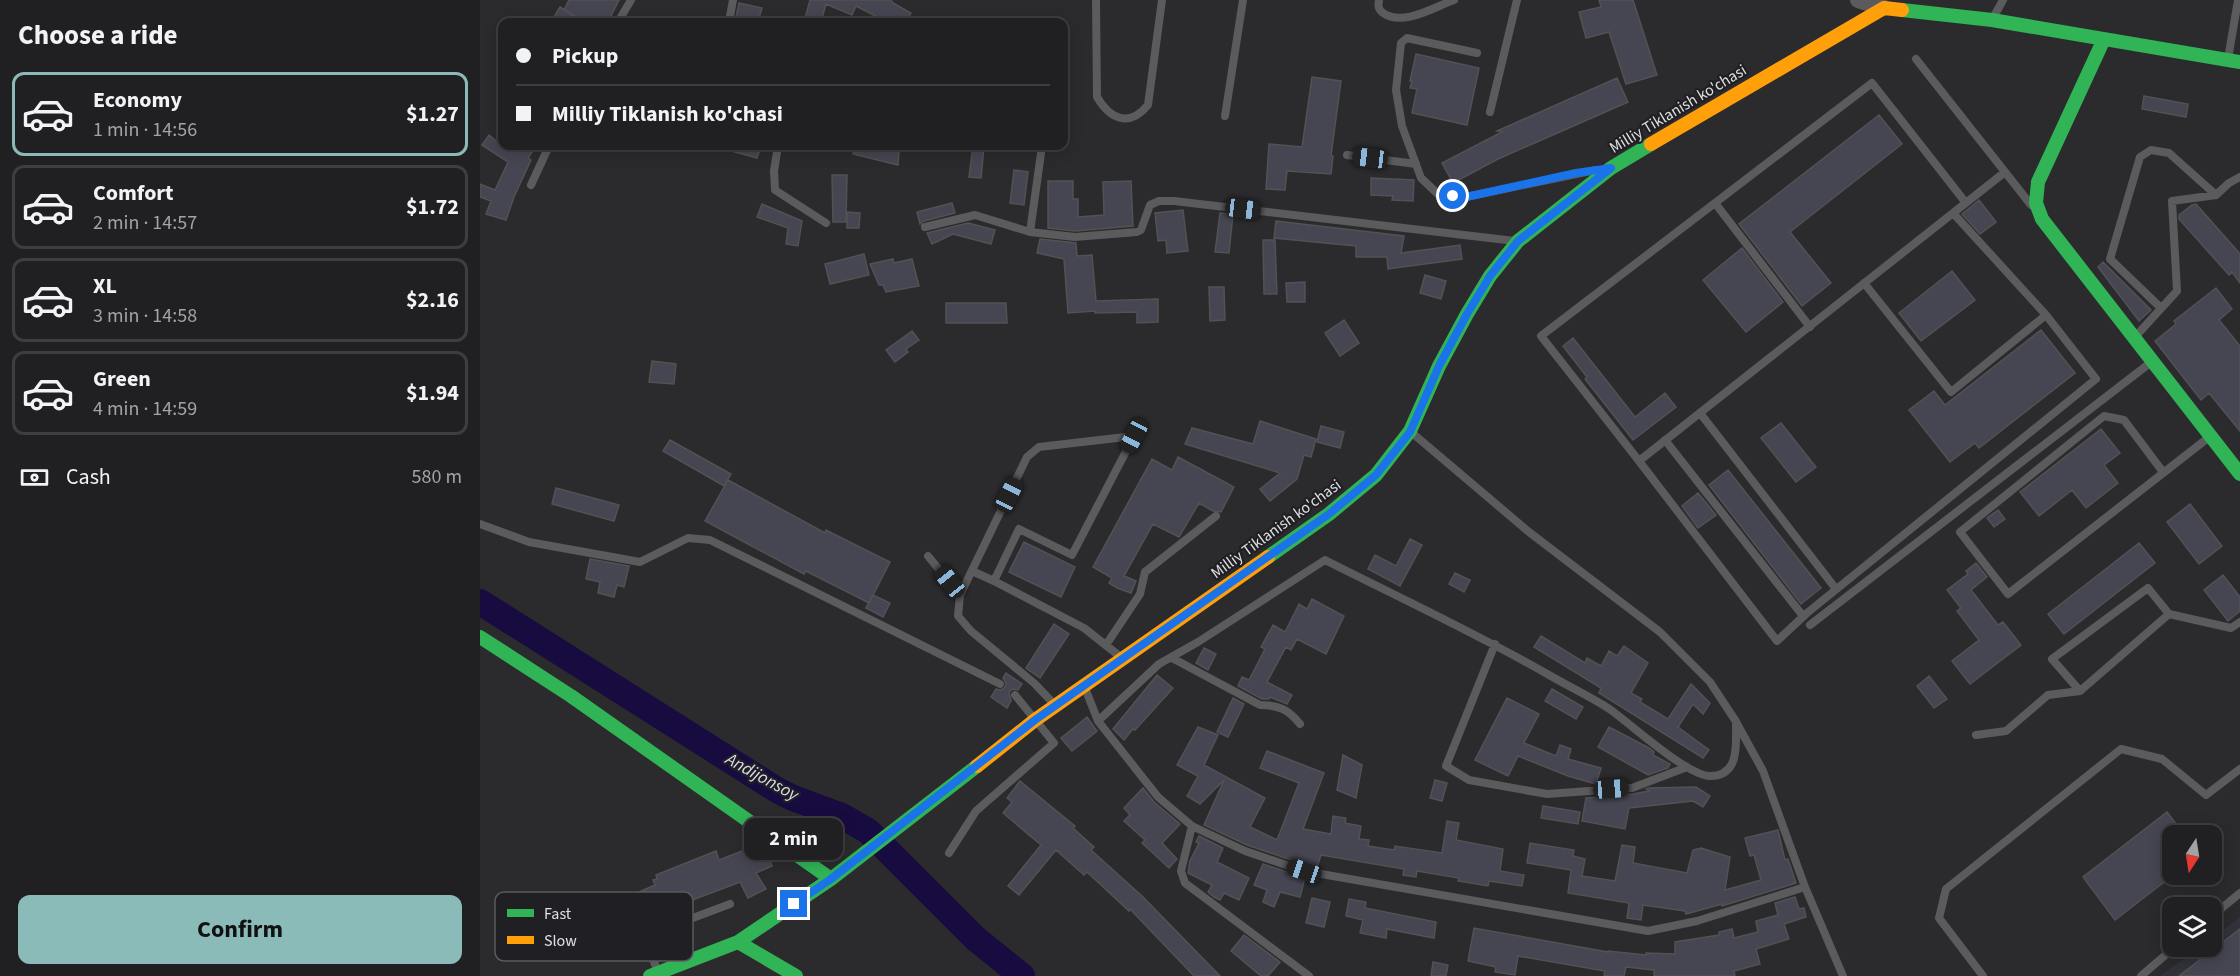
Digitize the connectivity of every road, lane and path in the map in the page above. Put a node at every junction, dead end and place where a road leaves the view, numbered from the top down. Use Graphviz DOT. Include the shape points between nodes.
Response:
graph roads {
  1 [pos="631,0"];
  2 [pos="733,0"];
  3 [pos="1096,0"];
  4 [pos="1162,0"];
  5 [pos="1243,0"];
  6 [pos="1379,0"];
  7 [pos="1454,0"];
  8 [pos="1517,0"];
  9 [pos="1858,0"];
  10 [pos="1975,0"];
  11 [pos="2003,0"];
  12 [pos="2238,0"];
  13 [pos="1884,8"];
  14 [pos="620,18"];
  15 [pos="730,18"];
  16 [pos="1973,18"];
  17 [pos="1992,20"];
  18 [pos="2103,39"];
  19 [pos="1477,53"];
  20 [pos="1916,59"];
  21 [pos="2234,61"];
  22 [pos="1490,112"];
  23 [pos="1226,116"];
  24 [pos="547,150"];
  25 [pos="777,150"];
  26 [pos="1041,150"];
  27 [pos="1347,155"];
  28 [pos="1416,164"];
  29 [pos="1611,168"];
  30 [pos="2005,172"];
  31 [pos="2240,177"];
  32 [pos="531,185"];
  33 [pos="2216,195"];
  34 [pos="1715,203"];
  35 [pos="1966,203"];
  36 [pos="1953,213"];
  37 [pos="2042,219"];
  38 [pos="826,223"];
  39 [pos="925,228"];
  40 [pos="1029,232"];
  41 [pos="1518,241"];
  42 [pos="1864,283"];
  43 [pos="2161,308"];
  44 [pos="2046,315"];
  45 [pos="1809,327"];
  46 [pos="2134,337"];
  47 [pos="2152,361"];
  48 [pos="1700,413"];
  49 [pos="1410,432"];
  50 [pos="2210,436"];
  51 [pos="1665,440"];
  52 [pos="1640,461"];
  53 [pos="2163,472"];
  54 [pos="2240,474"];
  55 [pos="1216,516"];
  56 [pos="480,524"];
  57 [pos="928,556"];
  58 [pos="972,570"];
  59 [pos="994,581"];
  60 [pos="1836,589"];
  61 [pos="960,596"];
  62 [pos="2169,614"];
  63 [pos="1803,616"];
  64 [pos="2240,622"];
  65 [pos="1810,625"];
  66 [pos="480,637"];
  67 [pos="1495,644"];
  68 [pos="1106,645"];
  69 [pos="1122,658"];
  70 [pos="1172,658"];
  71 [pos="999,684"];
  72 [pos="1084,685"];
  73 [pos="2080,691"];
  74 [pos="1015,695"];
  75 [pos="1055,705"];
  76 [pos="1035,720"];
  77 [pos="1736,720"];
  78 [pos="1098,721"];
  79 [pos="1300,724"];
  80 [pos="1976,735"];
  81 [pos="1687,767"];
  82 [pos="2240,770"];
  83 [pos="1192,826"];
  84 [pos="949,853"];
  85 [pos="831,879"];
  86 [pos="1804,887"];
  87 [pos="2240,893"];
  88 [pos="730,904"];
  89 [pos="2222,908"];
  90 [pos="693,918"];
  91 [pos="738,942"];
  92 [pos="2163,957"];
  93 [pos="693,959"];
  94 [pos="688,961"];
  95 [pos="654,974"];
  96 [pos="796,976"];
  97 [pos="1309,976"];
  98 [pos="1843,976"];
  99 [pos="1983,976"];
  100 [pos="2141,976"];
  1 -- 14 [label="lane"];
  2 -- 15 [label="lane"];
  3 -- 4 [label="lane" via="1096,97 1105,111 1122,118 1132,117 1148,105"];
  5 -- 23 [label="lane"];
  6 -- 7 [label="lane" via="1380,10 1397,18"];
  8 -- 22 [label="lane"];
  9 -- 13 [label="street"];
  10 -- 16 [label="street"];
  11 -- 17 [label="lane"];
  12 -- 21 [label="lane"];
  13 -- 16 [label="main road"];
  13 -- 29 [label="main road, Milliy Tiklanish ko'chasi"];
  16 -- 17 [label="main road"];
  17 -- 18 [label="main road"];
  18 -- 21 [label="main road"];
  18 -- 37 [label="main road" via="2038,182 2036,203"];
  19 -- 28 [label="lane" via="1407,38 1401,43 1396,90 1402,126"];
  20 -- 30 [label="lane"];
  24 -- 32 [label="lane"];
  25 -- 38 [label="lane" via="775,190"];
  26 -- 40 [label="lane"];
  27 -- 28 [label="lane"];
  28 -- 29 [label="lane" via="1421,178 1440,196 1466,197"];
  29 -- 41 [label="main road, Milliy Tiklanish ko'chasi"];
  30 -- 35 [label="lane"];
  30 -- 37 [label="lane"];
  31 -- 33 [label="lane"];
  33 -- 43 [label="lane" via="2172,201 2177,291"];
  33 -- 43 [label="lane" via="2169,153 2151,150 2140,157 2110,259"];
  34 -- 35 [label="lane" via="1872,83"];
  34 -- 45 [label="lane"];
  34 -- 52 [label="lane" via="1541,336"];
  35 -- 36 [label="lane"];
  36 -- 42 [label="lane"];
  36 -- 44 [label="lane"];
  37 -- 46 [label="main road"];
  39 -- 40 [label="lane" via="975,215"];
  40 -- 41 [label="lane" via="1075,237 1137,232 1150,205 1174,201"];
  41 -- 49 [label="main road, Milliy Tiklanish ko'chasi" via="1467,314"];
  42 -- 44 [label="lane" via="1951,392"];
  42 -- 45 [label="lane"];
  43 -- 46 [label="lane"];
  44 -- 60 [label="lane" via="2096,379"];
  45 -- 48 [label="lane"];
  46 -- 47 [label="main road"];
  47 -- 50 [label="main road"];
  47 -- 65 [label="lane"];
  48 -- 51 [label="lane"];
  48 -- 60 [label="lane"];
  49 -- 69 [label="main road, Milliy Tiklanish ko'chasi" via="1376,475 1329,514"];
  49 -- 77 [label="lane" via="1529,532 1660,632 1710,682"];
  50 -- 53 [label="lane"];
  50 -- 54 [label="main road"];
  51 -- 52 [label="lane"];
  51 -- 63 [label="lane"];
  52 -- 63 [label="lane" via="1777,641"];
  53 -- 53 [label="lane" via="2008,594 1959,532 2104,416 2124,420"];
  55 -- 68 [label="lane" via="1145,572 1140,594"];
  56 -- 71 [label="lane" via="529,542 640,562 688,538 710,540"];
  57 -- 61 [label="lane"];
  58 -- 59 [label="lane"];
  58 -- 59 [label="lane" via="1027,457 1039,447 1134,436 1072,555 1019,529"];
  58 -- 61 [label="lane"];
  59 -- 68 [label="lane" via="1084,628"];
  60 -- 63 [label="lane"];
  61 -- 75 [label="lane" via="958,616 964,623 1034,682"];
  62 -- 64 [label="lane" via="2231,628"];
  62 -- 73 [label="lane"];
  62 -- 73 [label="lane" via="2148,588 2052,659"];
  66 -- 85 [label="main road" via="572,696"];
  67 -- 70 [label="lane" via="1325,560"];
  67 -- 81 [label="lane" via="1608,708"];
  67 -- 81 [label="lane" via="1446,766 1469,780 1547,794 1632,788"];
  68 -- 69 [label="lane"];
  69 -- 72 [label="main road, Milliy Tiklanish ko'chasi"];
  70 -- 78 [label="lane" via="1159,664"];
  70 -- 79 [label="lane" via="1260,705 1275,705 1293,714"];
  72 -- 75 [label="main road, Milliy Tiklanish ko'chasi"];
  72 -- 78 [label="lane"];
  73 -- 80 [label="lane" via="2048,695 2006,730"];
  74 -- 76 [label="lane"];
  75 -- 76 [label="main road, Milliy Tiklanish ko'chasi"];
  76 -- 84 [label="lane" via="1054,743 976,811"];
  76 -- 85 [label="main road, Milliy Tiklanish ko'chasi"];
  77 -- 81 [label="lane" via="1737,754 1723,774 1708,776"];
  77 -- 86 [label="lane" via="1763,771"];
  78 -- 83 [label="lane" via="1158,797"];
  82 -- 99 [label="lane" via="2206,795 2162,759 2121,749 1946,888 1939,918"];
  83 -- 86 [label="lane" via="1245,851 1304,871 1648,931 1697,921"];
  83 -- 97 [label="lane" via="1181,871 1185,883"];
  85 -- 91 [label="main road, Milliy Tiklanish ko'chasi"];
  86 -- 98 [label="lane"];
  87 -- 89 [label="lane"];
  88 -- 90 [label="lane"];
  91 -- 93 [label="main road, Milliy Tiklanish ko'chasi"];
  91 -- 96 [label="main road"];
  92 -- 100 [label="lane"];
  94 -- 95 [label="main road, Milliy Tiklanish ko'chasi"];
}
